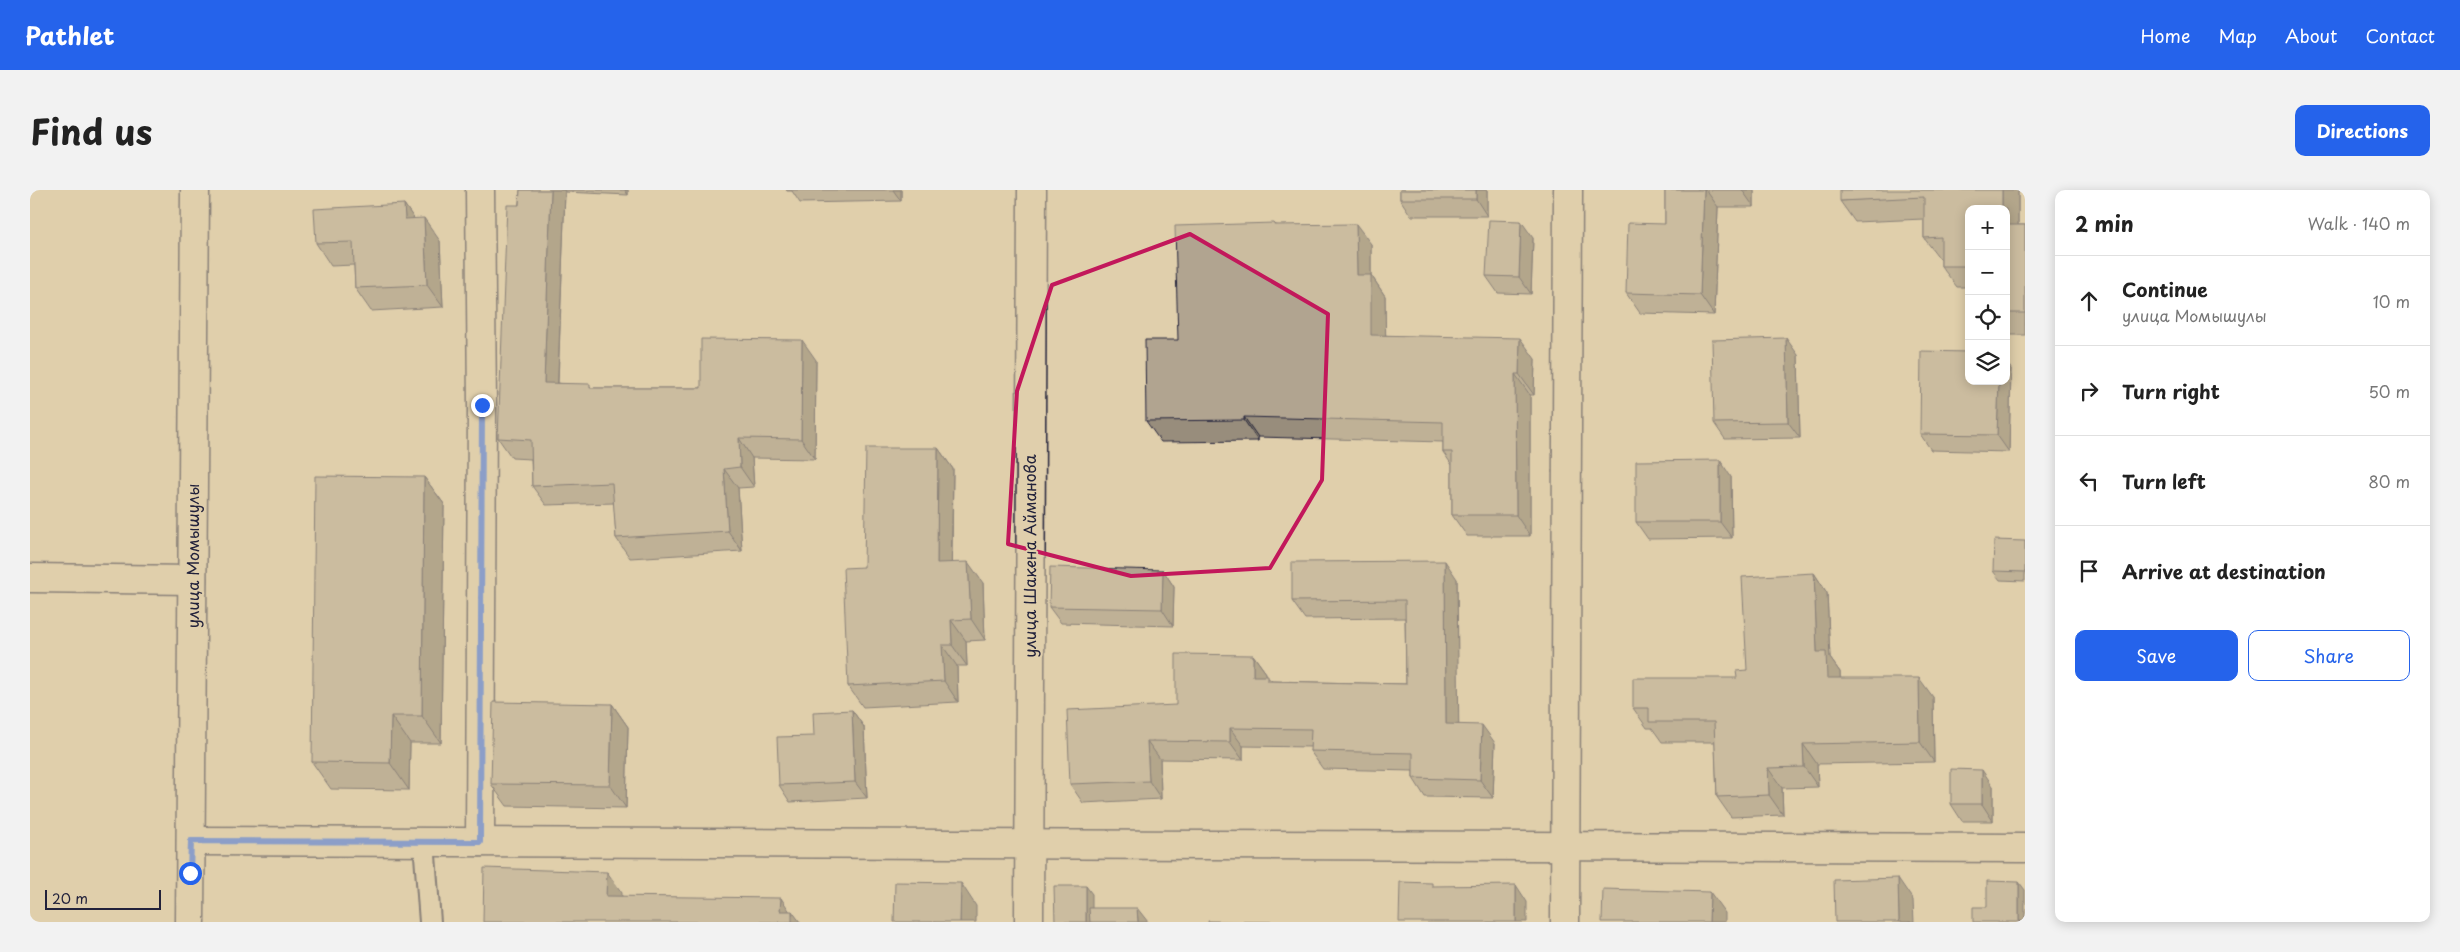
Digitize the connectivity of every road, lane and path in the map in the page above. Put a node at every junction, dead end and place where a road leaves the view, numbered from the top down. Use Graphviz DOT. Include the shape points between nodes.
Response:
graph roads {
  1 [pos="195,190"];
  2 [pos="480,190"];
  3 [pos="1032,190"];
  4 [pos="1568,190"];
  5 [pos="30,578"];
  6 [pos="192,580"];
  7 [pos="191,841"];
  8 [pos="424,842"];
  9 [pos="480,842"];
  10 [pos="1029,845"];
  11 [pos="1564,848"];
  12 [pos="2025,848"];
  13 [pos="190,922"];
  14 [pos="430,922"];
  15 [pos="1029,922"];
  16 [pos="1564,922"];
  1 -- 6 [label="street, улица Момышулы"];
  2 -- 9 [label="street"];
  3 -- 10 [label="street, улица Шакена Айманова"];
  4 -- 11 [label="street"];
  5 -- 6 [label="street"];
  6 -- 7 [label="street, улица Момышулы"];
  7 -- 8 [label="street"];
  7 -- 13 [label="street, улица Момышулы"];
  8 -- 9 [label="street"];
  8 -- 14 [label="lane"];
  9 -- 10 [label="street"];
  10 -- 11 [label="street"];
  10 -- 15 [label="street, улица Шакена Айманова"];
  11 -- 12 [label="street"];
  11 -- 16 [label="street"];
}
